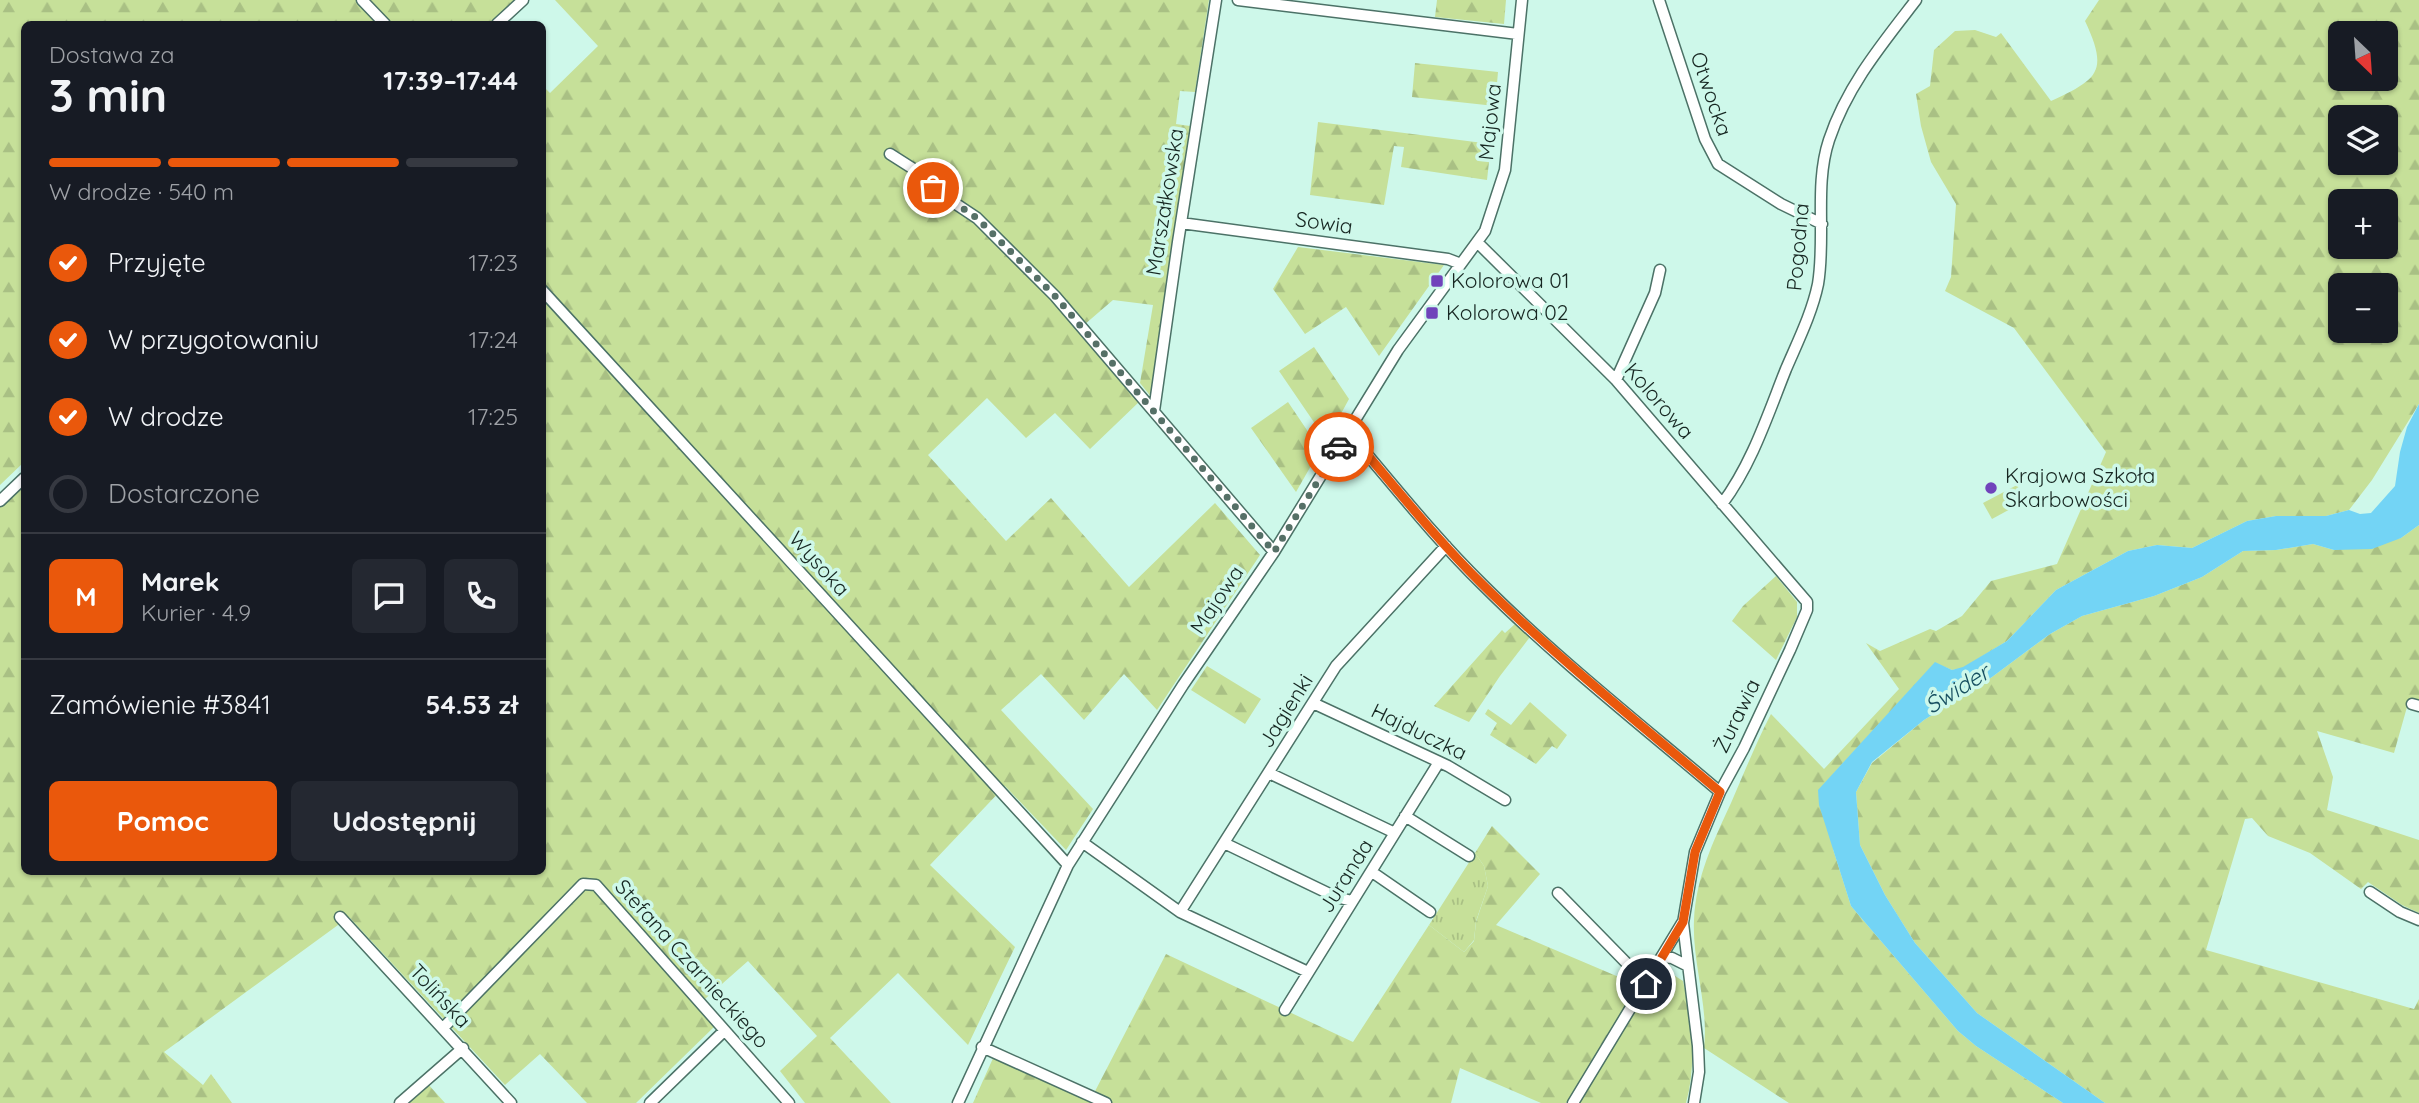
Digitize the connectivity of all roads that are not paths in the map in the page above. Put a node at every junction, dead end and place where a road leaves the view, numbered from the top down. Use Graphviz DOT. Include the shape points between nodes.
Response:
graph roads {
  1 [pos="362,0"];
  2 [pos="523,0"];
  3 [pos="1216,0"];
  4 [pos="1238,0"];
  5 [pos="1522,0"];
  6 [pos="1659,0"];
  7 [pos="1916,0"];
  8 [pos="382,21"];
  9 [pos="501,21"];
  10 [pos="1518,34"];
  11 [pos="890,154"];
  12 [pos="1181,223"];
  13 [pos="1822,224"];
  14 [pos="1478,243"];
  15 [pos="1461,264"];
  16 [pos="1660,270"];
  17 [pos="546,294"];
  18 [pos="1616,380"];
  19 [pos="1154,411"];
  20 [pos="1348,432"];
  21 [pos="21,481"];
  22 [pos="0,501"];
  23 [pos="1723,504"];
  24 [pos="1446,546"];
  25 [pos="1274,552"];
  26 [pos="1802,594"];
  27 [pos="1313,703"];
  28 [pos="1439,762"];
  29 [pos="1269,774"];
  30 [pos="1720,792"];
  31 [pos="1505,800"];
  32 [pos="1405,816"];
  33 [pos="1395,833"];
  34 [pos="1082,842"];
  35 [pos="1224,842"];
  36 [pos="1469,856"];
  37 [pos="1068,865"];
  38 [pos="1372,872"];
  39 [pos="2370,892"];
  40 [pos="1558,893"];
  41 [pos="1352,901"];
  42 [pos="1180,912"];
  43 [pos="1430,912"];
  44 [pos="340,917"];
  45 [pos="2419,920"];
  46 [pos="1683,922"];
  47 [pos="1662,957"];
  48 [pos="1686,965"];
  49 [pos="1308,972"];
  50 [pos="1646,984"];
  51 [pos="1285,1010"];
  52 [pos="443,1028"];
  53 [pos="724,1031"];
  54 [pos="982,1047"];
  55 [pos="463,1048"];
  56 [pos="400,1103"];
  57 [pos="511,1103"];
  58 [pos="650,1103"];
  59 [pos="789,1103"];
  60 [pos="958,1103"];
  61 [pos="1106,1103"];
  62 [pos="1573,1103"];
  63 [pos="1694,1103"];
  1 -- 8 [label="street"];
  2 -- 9 [label="street"];
  3 -- 12 [label="street, Marszałkowska"];
  4 -- 10 [label="street"];
  5 -- 10 [label="street, Majowa"];
  6 -- 13 [label="street, Otwocka" via="1705,139 1718,164"];
  7 -- 13 [label="street, Pogodna" via="1873,55 1845,101 1824,162"];
  10 -- 14 [label="street, Majowa" via="1505,170"];
  11 -- 19 [label="street" via="977,218 1055,296"];
  12 -- 15 [label="street, Sowia"];
  12 -- 19 [label="street, Marszałkowska"];
  13 -- 23 [label="street, Pogodna" via="1818,283 1810,311 1755,444"];
  14 -- 15 [label="street, Majowa"];
  14 -- 18 [label="street, Kolorowa"];
  15 -- 20 [label="street, Majowa" via="1398,350"];
  16 -- 18 [label="street" via="1655,293"];
  17 -- 37 [label="street, Wysoka"];
  18 -- 23 [label="street, Kolorowa"];
  19 -- 25 [label="street"];
  20 -- 24 [label="street"];
  20 -- 25 [label="street, Majowa"];
  21 -- 22 [label="street"];
  23 -- 26 [label="street, Kolorowa"];
  24 -- 27 [label="street, Jagienki" via="1336,666"];
  24 -- 30 [label="street" via="1565,660"];
  25 -- 34 [label="street, Majowa"];
  26 -- 30 [label="street, Żurawia" via="1807,602 1802,621"];
  27 -- 28 [label="street, Hajduczka"];
  27 -- 29 [label="street, Jagienki"];
  28 -- 31 [label="street, Hajduczka"];
  28 -- 32 [label="street, Juranda"];
  29 -- 33 [label="street"];
  29 -- 35 [label="street, Jagienki"];
  30 -- 46 [label="street, Żurawia" via="1695,852"];
  32 -- 33 [label="street, Juranda"];
  32 -- 36 [label="street"];
  33 -- 38 [label="street, Juranda"];
  34 -- 37 [label="street, Majowa"];
  34 -- 42 [label="street"];
  35 -- 41 [label="street"];
  35 -- 42 [label="street, Jagienki"];
  37 -- 54 [label="street, Majowa"];
  38 -- 41 [label="street, Juranda"];
  38 -- 43 [label="street"];
  39 -- 45 [label="street"];
  40 -- 50 [label="street"];
  41 -- 49 [label="street, Juranda"];
  42 -- 49 [label="street"];
  44 -- 52 [label="street, Tolińska"];
  46 -- 47 [label="street"];
  46 -- 48 [label="street, Żurawia"];
  47 -- 48 [label="street"];
  47 -- 50 [label="street"];
  48 -- 63 [label="street, Żurawia" via="1698,1046"];
  49 -- 51 [label="street, Juranda"];
  50 -- 62 [label="street"];
  52 -- 53 [label="street, Stefana Czarnieckiego" via="583,884 596,885"];
  52 -- 55 [label="street, Tolińska"];
  53 -- 58 [label="street"];
  53 -- 59 [label="street, Stefana Czarnieckiego"];
  54 -- 60 [label="street, Majowa"];
  54 -- 61 [label="street"];
  55 -- 56 [label="street"];
  55 -- 57 [label="street, Tolińska"];
}
